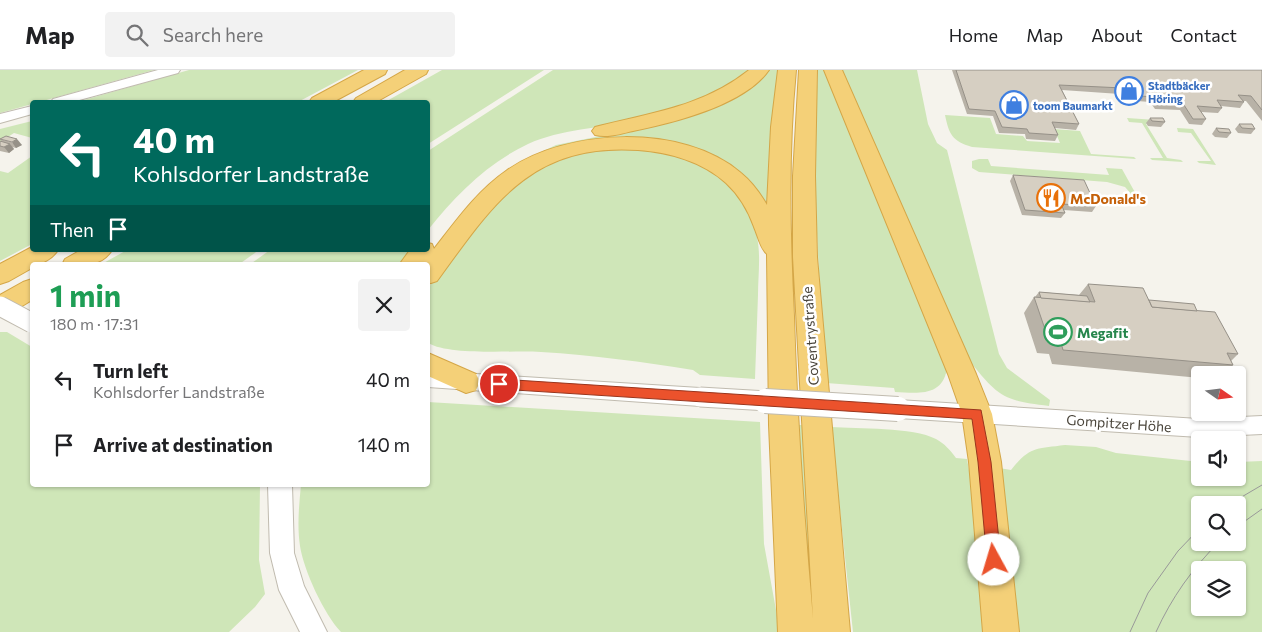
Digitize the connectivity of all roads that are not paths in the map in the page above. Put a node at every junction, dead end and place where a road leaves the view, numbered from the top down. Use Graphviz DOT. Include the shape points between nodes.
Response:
graph roads {
  1 [pos="173,70"];
  2 [pos="378,70"];
  3 [pos="419,70"];
  4 [pos="760,70"];
  5 [pos="787,70"];
  6 [pos="808,70"];
  7 [pos="833,70"];
  8 [pos="65,100"];
  9 [pos="323,100"];
  10 [pos="366,100"];
  11 [pos="30,111"];
  12 [pos="0,119"];
  13 [pos="430,242"];
  14 [pos="42,252"];
  15 [pos="97,252"];
  16 [pos="421,252"];
  17 [pos="779,261"];
  18 [pos="79,262"];
  19 [pos="413,262"];
  20 [pos="430,273"];
  21 [pos="0,275"];
  22 [pos="30,289"];
  23 [pos="0,306"];
  24 [pos="30,322"];
  25 [pos="430,365"];
  26 [pos="430,379"];
  27 [pos="466,382"];
  28 [pos="977,414"];
  29 [pos="1262,426"];
  30 [pos="280,497"];
  31 [pos="314,632"];
  32 [pos="796,632"];
  33 [pos="832,632"];
  34 [pos="1001,632"];
  1 -- 8 [label="street"];
  2 -- 9 [label="highway"];
  3 -- 10 [label="highway"];
  4 -- 13 [label="highway" via="733,90 684,112 555,142 519,156 496,170 466,197"];
  5 -- 17 [label="highway" via="780,174"];
  6 -- 33 [label="highway, Coventrystraße" via="805,256"];
  7 -- 28 [label="highway"];
  11 -- 12 [label="street"];
  14 -- 21 [label="highway"];
  15 -- 18 [label="highway"];
  16 -- 19 [label="highway"];
  17 -- 20 [label="highway" via="760,212 730,175 690,154 652,145 618,143 580,146 544,158 513,176 466,225"];
  17 -- 32 [label="highway" via="781,361"];
  22 -- 23 [label="highway"];
  23 -- 24 [label="street, bridge"];
  25 -- 27 [label="highway"];
  26 -- 27 [label="street, Gompitzer Höhe"];
  27 -- 28 [label="street, Gompitzer Höhe, bridge"];
  28 -- 29 [label="street, Gompitzer Höhe" via="1198,428"];
  28 -- 34 [label="highway" via="985,462"];
  30 -- 31 [label="street" via="282,553 290,581"];
}
